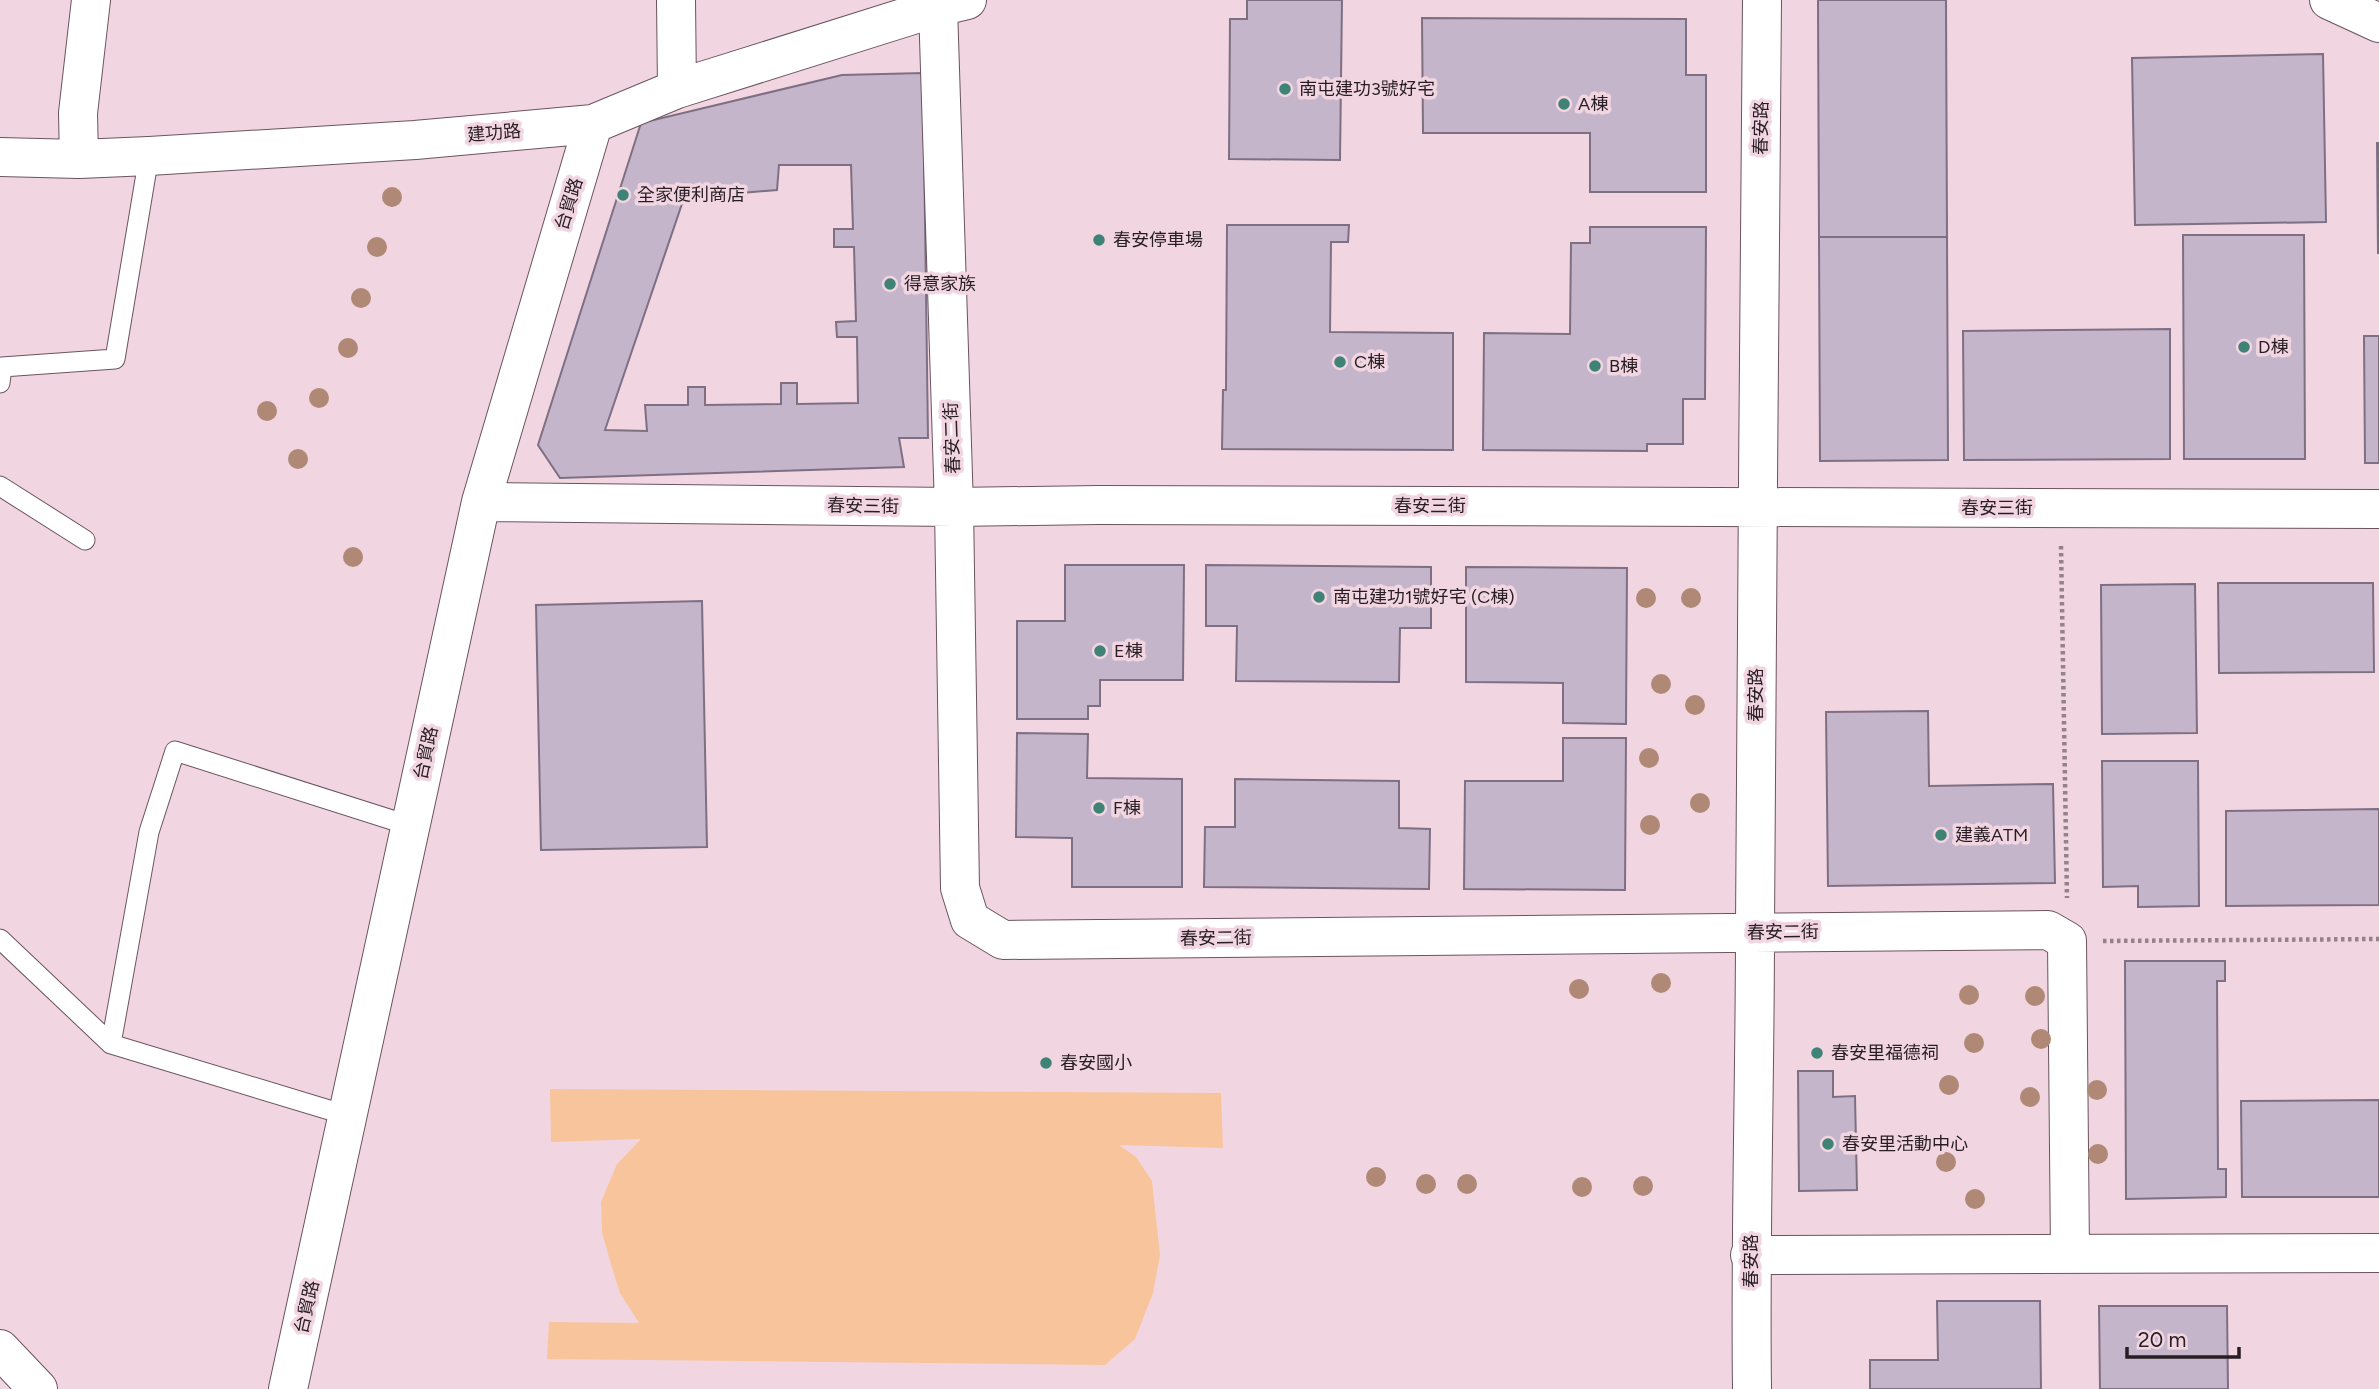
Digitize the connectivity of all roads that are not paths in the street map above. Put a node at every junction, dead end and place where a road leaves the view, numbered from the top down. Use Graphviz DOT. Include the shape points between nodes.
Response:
graph roads {
  1 [pos="92,0"];
  2 [pos="676,0"];
  3 [pos="1762,0"];
  4 [pos="2329,0"];
  5 [pos="953,3"];
  6 [pos="2379,23"];
  7 [pos="677,89"];
  8 [pos="593,124"];
  9 [pos="149,156"];
  10 [pos="0,157"];
  11 [pos="79,159"];
  12 [pos="0,383"];
  13 [pos="0,486"];
  14 [pos="481,502"];
  15 [pos="954,507"];
  16 [pos="1757,508"];
  17 [pos="2379,509"];
  18 [pos="85,540"];
  19 [pos="411,826"];
  20 [pos="1755,933"];
  21 [pos="0,939"];
  22 [pos="111,1044"];
  23 [pos="349,1116"];
  24 [pos="2070,1253"];
  25 [pos="2379,1253"];
  26 [pos="1750,1255"];
  27 [pos="0,1349"];
  28 [pos="37,1389"];
  29 [pos="288,1389"];
  30 [pos="1752,1389"];
  1 -- 11 [label="street" via="78,113"];
  2 -- 7 [label="street"];
  3 -- 16 [label="street, 春安路"];
  4 -- 6 [label="street"];
  5 -- 7 [label="street, 建功路"];
  5 -- 15 [label="street, 春安二街"];
  7 -- 8 [label="street, 建功路"];
  8 -- 9 [label="street, 建功路"];
  8 -- 14 [label="street, 台貿路"];
  9 -- 11 [label="street, 建功路"];
  9 -- 12 [label="lane" via="115,359 2,367"];
  10 -- 11 [label="street, 建功路"];
  13 -- 18 [label="lane"];
  14 -- 15 [label="street, 春安三街"];
  14 -- 19 [label="street, 台貿路"];
  15 -- 16 [label="street, 春安三街"];
  15 -- 20 [label="street, 春安二街" via="960,888 970,920 1003,940"];
  16 -- 17 [label="street, 春安三街"];
  16 -- 20 [label="street, 春安路"];
  19 -- 22 [label="lane" via="175,751 149,832"];
  19 -- 23 [label="street, 台貿路"];
  20 -- 24 [label="street, 春安二街" via="2048,930 2067,941"];
  20 -- 26 [label="street, 春安路"];
  21 -- 22 [label="lane"];
  22 -- 23 [label="lane"];
  23 -- 29 [label="street, 台貿路"];
  24 -- 25 [label="street"];
  24 -- 26 [label="street"];
  26 -- 30 [label="street, 春安路"];
  27 -- 28 [label="street"];
}
